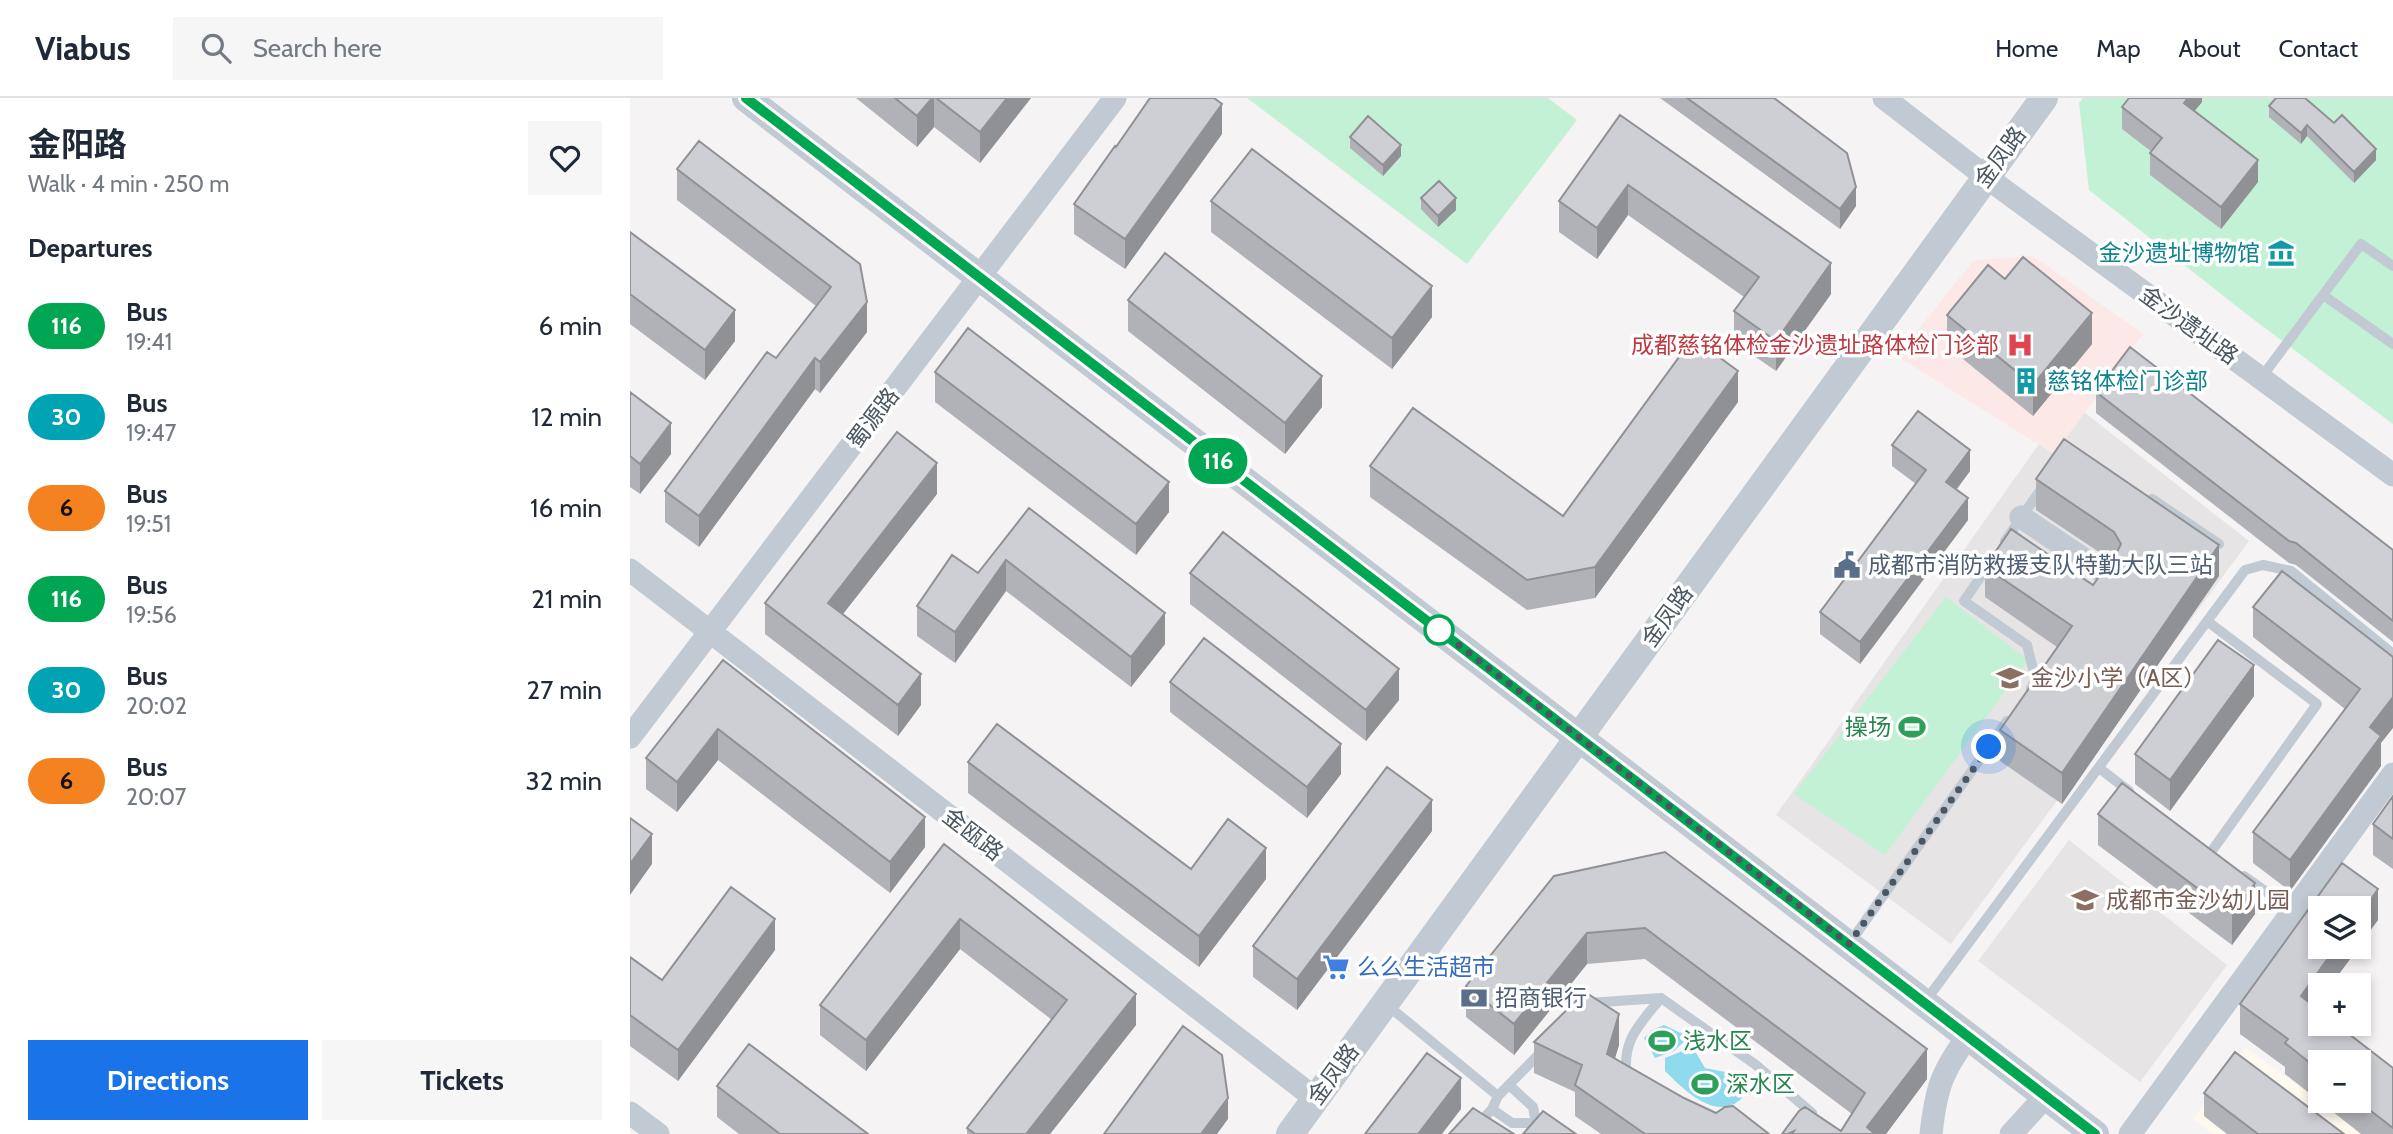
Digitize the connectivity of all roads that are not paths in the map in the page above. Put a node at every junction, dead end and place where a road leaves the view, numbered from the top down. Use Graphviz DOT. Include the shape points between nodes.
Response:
graph roads {
  1 [pos="746,98"];
  2 [pos="1115,98"];
  3 [pos="1884,98"];
  4 [pos="2044,98"];
  5 [pos="1986,177"];
  6 [pos="2393,266"];
  7 [pos="979,277"];
  8 [pos="2323,295"];
  9 [pos="2393,344"];
  10 [pos="2261,378"];
  11 [pos="2393,475"];
  12 [pos="2050,476"];
  13 [pos="2139,491"];
  14 [pos="2021,517"];
  15 [pos="2219,544"];
  16 [pos="630,570"];
  17 [pos="2106,574"];
  18 [pos="2207,621"];
  19 [pos="710,632"];
  20 [pos="2393,654"];
  21 [pos="2021,703"];
  22 [pos="2013,714"];
  23 [pos="630,737"];
  24 [pos="1578,737"];
  25 [pos="2099,768"];
  26 [pos="2393,774"];
  27 [pos="2140,799"];
  28 [pos="2201,845"];
  29 [pos="2220,859"];
  30 [pos="2292,911"];
  31 [pos="1849,944"];
  32 [pos="1661,998"];
  33 [pos="1385,1003"];
  34 [pos="1924,1003"];
  35 [pos="1579,1013"];
  36 [pos="1968,1036"];
  37 [pos="1553,1040"];
  38 [pos="1509,1085"];
  39 [pos="1629,1086"];
  40 [pos="2046,1096"];
  41 [pos="1498,1097"];
  42 [pos="1316,1099"];
  43 [pos="1492,1109"];
  44 [pos="630,1113"];
  45 [pos="1536,1123"];
  46 [pos="658,1134"];
  47 [pos="1290,1134"];
  48 [pos="1470,1134"];
  49 [pos="1548,1134"];
  50 [pos="1798,1134"];
  51 [pos="1931,1134"];
  52 [pos="2011,1134"];
  53 [pos="2095,1134"];
  54 [pos="2130,1134"];
  1 -- 7 [label="street"];
  2 -- 7 [label="street, 蜀源路"];
  3 -- 5 [label="street, 金沙遗址路"];
  4 -- 5 [label="street, 金凤路"];
  5 -- 10 [label="street, 金沙遗址路"];
  5 -- 24 [label="street, 金凤路"];
  6 -- 8 [label="lane" via="2361,244"];
  7 -- 19 [label="street, 蜀源路"];
  7 -- 24 [label="street"];
  8 -- 9 [label="lane"];
  8 -- 10 [label="lane"];
  10 -- 11 [label="street, 金沙遗址路"];
  12 -- 14 [label="lane"];
  13 -- 15 [label="lane"];
  14 -- 17 [label="street"];
  14 -- 21 [label="lane" via="1964,601 2027,645 2036,681"];
  16 -- 19 [label="street, 金瓯路"];
  18 -- 20 [label="lane" via="2245,570 2263,565 2291,571"];
  18 -- 25 [label="lane"];
  18 -- 29 [label="lane" via="2317,705"];
  19 -- 23 [label="street, 蜀源路"];
  19 -- 42 [label="street, 金瓯路"];
  22 -- 31 [label="lane"];
  24 -- 31 [label="street"];
  24 -- 33 [label="street, 金凤路"];
  25 -- 27 [label="lane"];
  25 -- 34 [label="lane"];
  26 -- 30 [label="street"];
  28 -- 29 [label="lane"];
  29 -- 30 [label="lane"];
  30 -- 54 [label="street"];
  31 -- 34 [label="street"];
  32 -- 35 [label="lane" via="1588,1003"];
  32 -- 39 [label="lane" via="1636,1029 1624,1058"];
  32 -- 50 [label="lane" via="1756,1065 1812,1113"];
  33 -- 41 [label="lane"];
  33 -- 42 [label="street, 金凤路"];
  34 -- 36 [label="street"];
  36 -- 40 [label="street"];
  36 -- 51 [label="street" via="1943,1073"];
  37 -- 38 [label="lane"];
  38 -- 41 [label="lane"];
  38 -- 45 [label="lane" via="1533,1107"];
  40 -- 52 [label="street"];
  40 -- 53 [label="street"];
  41 -- 43 [label="lane"];
  42 -- 47 [label="street, 金凤路"];
  43 -- 45 [label="lane" via="1512,1123"];
  43 -- 48 [label="lane"];
  44 -- 46 [label="street"];
  45 -- 49 [label="lane"];
}
